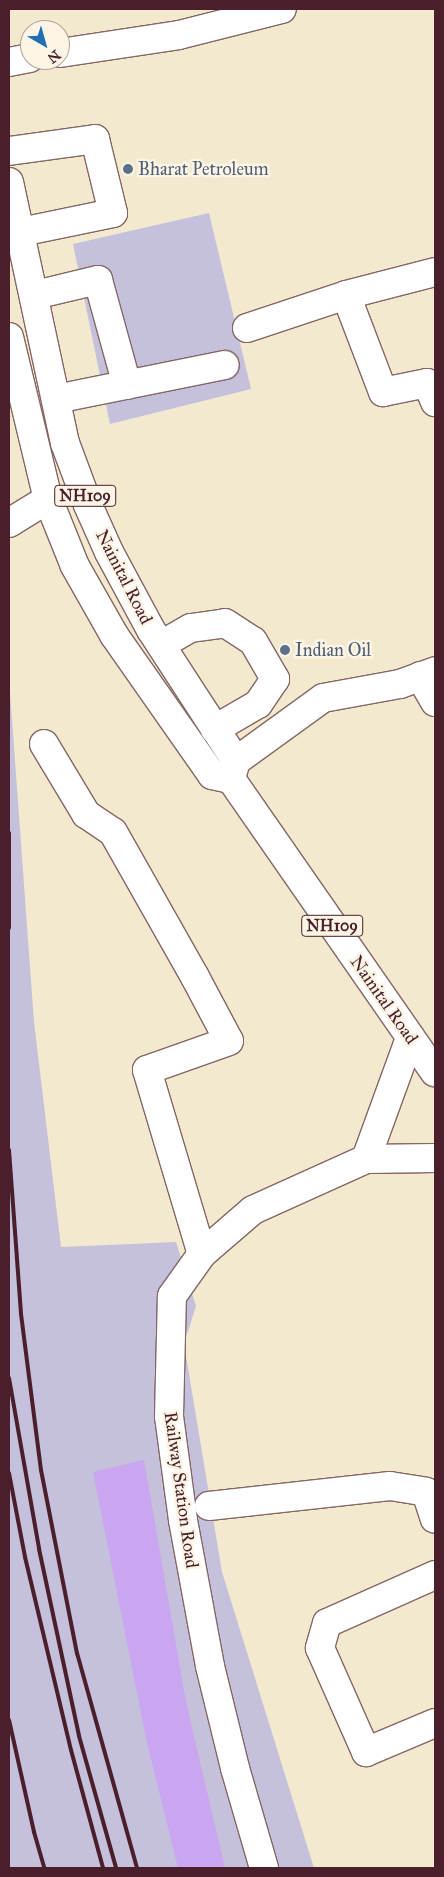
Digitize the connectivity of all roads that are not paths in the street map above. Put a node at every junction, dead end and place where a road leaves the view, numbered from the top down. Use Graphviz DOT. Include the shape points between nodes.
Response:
graph roads {
  1 [pos="282,9"];
  2 [pos="70,52"];
  3 [pos="9,151"];
  4 [pos="9,182"];
  5 [pos="21,232"];
  6 [pos="435,272"];
  7 [pos="35,295"];
  8 [pos="346,295"];
  9 [pos="248,328"];
  10 [pos="9,337"];
  11 [pos="225,365"];
  12 [pos="127,385"];
  13 [pos="56,399"];
  14 [pos="435,402"];
  15 [pos="26,405"];
  16 [pos="48,499"];
  17 [pos="9,523"];
  18 [pos="161,645"];
  19 [pos="133,663"];
  20 [pos="428,674"];
  21 [pos="435,702"];
  22 [pos="215,729"];
  23 [pos="44,744"];
  24 [pos="233,770"];
  25 [pos="410,1038"];
  26 [pos="435,1072"];
  27 [pos="435,1158"];
  28 [pos="366,1159"];
  29 [pos="202,1254"];
  30 [pos="209,1506"];
  31 [pos="435,1519"];
  32 [pos="435,1575"];
  33 [pos="435,1723"];
  34 [pos="264,1868"];
  1 -- 2 [label="main road" via="179,35"];
  3 -- 5 [label="main road" via="94,139 113,213"];
  4 -- 5 [label="main road, Nainital Road / NH109"];
  5 -- 7 [label="main road, Nainital Road / NH109"];
  6 -- 8 [label="main road"];
  7 -- 12 [label="main road" via="98,280"];
  7 -- 13 [label="main road, Nainital Road / NH109"];
  8 -- 9 [label="main road"];
  8 -- 14 [label="main road" via="383,392 427,383"];
  10 -- 15 [label="main road, Nainital Road / NH109"];
  11 -- 12 [label="main road"];
  12 -- 13 [label="main road"];
  13 -- 15 [label="main road"];
  13 -- 18 [label="main road, Nainital Road / NH109" via="65,443 88,505 109,552"];
  15 -- 16 [label="main road, Nainital Road / NH109"];
  16 -- 17 [label="main road"];
  16 -- 19 [label="main road, Nainital Road / NH109" via="75,566"];
  18 -- 19 [label="main road"];
  18 -- 22 [label="main road, Nainital Road / NH109"];
  18 -- 22 [label="main road" via="191,628 225,623 253,641 275,679 258,704"];
  19 -- 24 [label="main road, Nainital Road / NH109" via="212,775"];
  20 -- 21 [label="main road"];
  20 -- 24 [label="main road" via="400,684 323,698"];
  22 -- 24 [label="main road, Nainital Road / NH109"];
  23 -- 29 [label="main road" via="86,814 113,832 229,1042 148,1070"];
  24 -- 25 [label="main road, Nainital Road / NH109"];
  25 -- 26 [label="main road, Nainital Road / NH109"];
  25 -- 28 [label="main road"];
  27 -- 28 [label="main road, Railway Station Road"];
  28 -- 29 [label="main road, Railway Station Road" via="253,1210"];
  29 -- 34 [label="main road, Railway Station Road" via="172,1296 169,1416 183,1520 210,1666"];
  30 -- 31 [label="main road" via="390,1486 426,1492"];
  32 -- 33 [label="main road" via="327,1623 320,1648 366,1752"];
}
